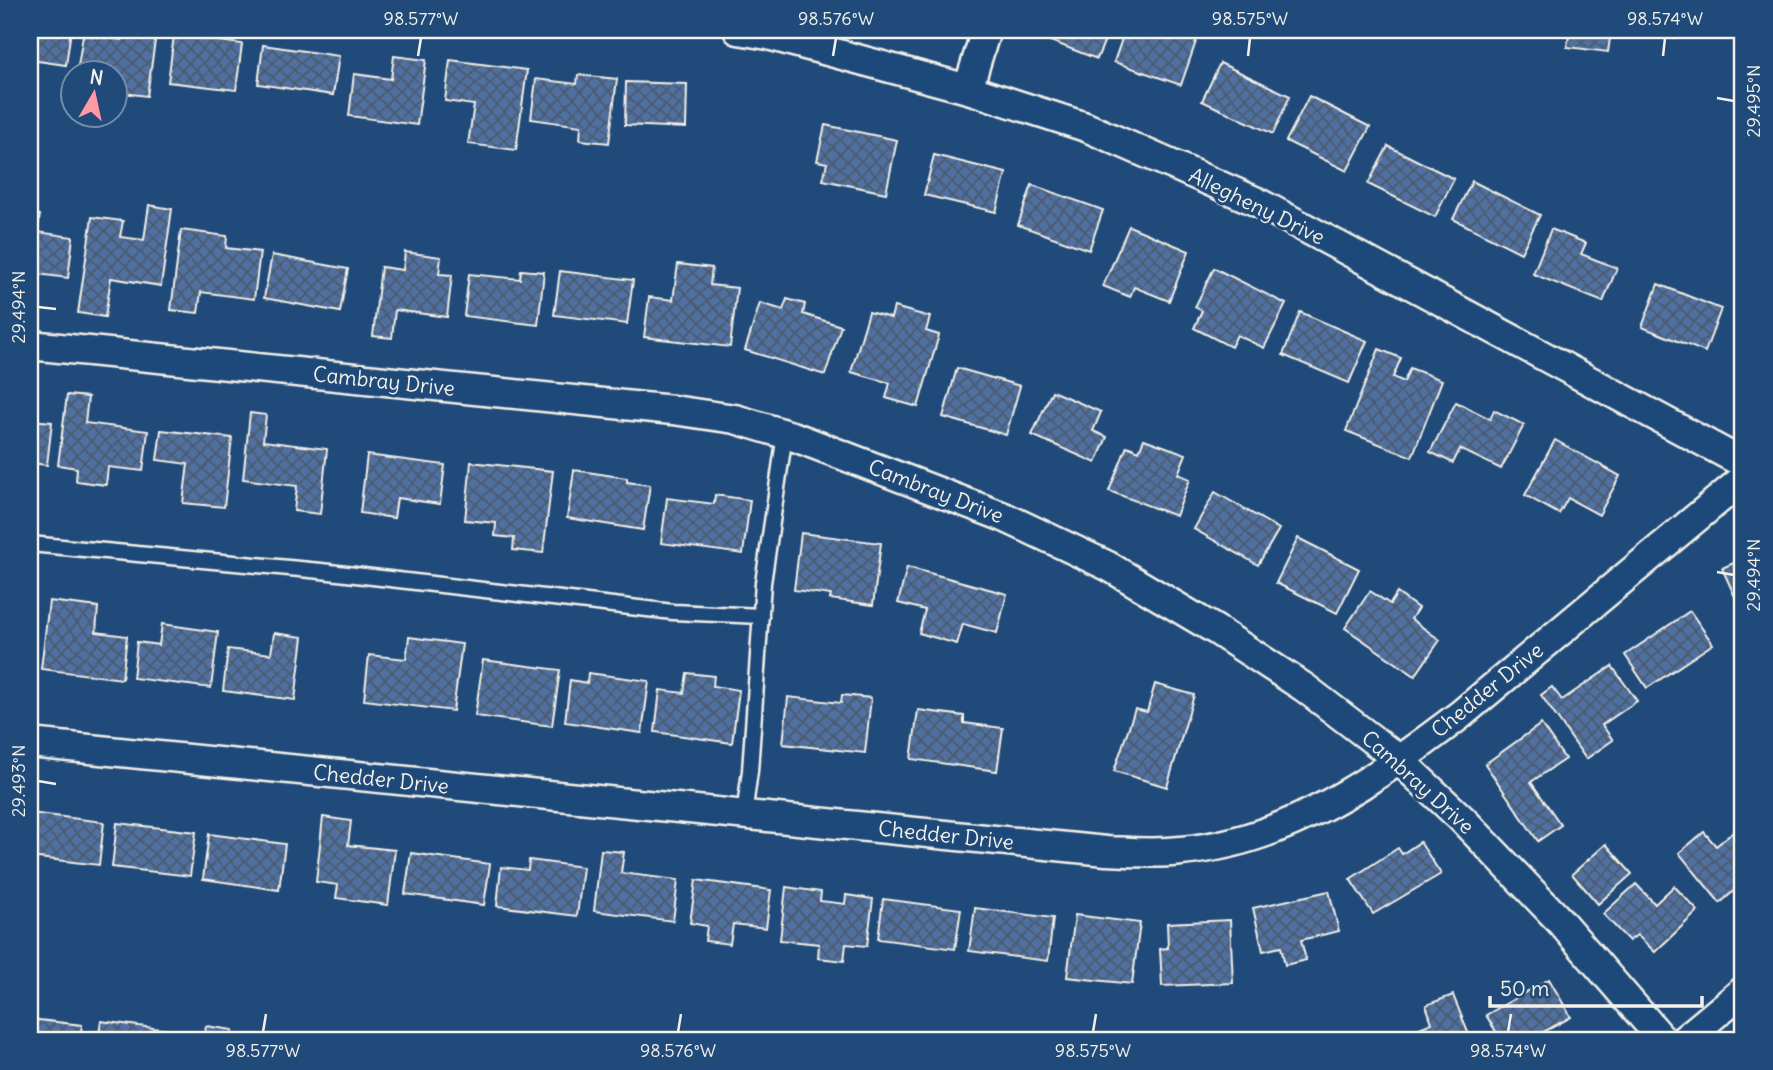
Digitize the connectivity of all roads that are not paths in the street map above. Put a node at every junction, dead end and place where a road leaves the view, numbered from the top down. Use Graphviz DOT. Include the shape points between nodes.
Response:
graph roads {
  1 [pos="738,30"];
  2 [pos="986,30"];
  3 [pos="968,89"];
  4 [pos="30,345"];
  5 [pos="785,434"];
  6 [pos="1743,463"];
  7 [pos="1743,479"];
  8 [pos="30,544"];
  9 [pos="761,615"];
  10 [pos="30,743"];
  11 [pos="1398,759"];
  12 [pos="744,815"];
  13 [pos="1743,991"];
  14 [pos="1663,1040"];
  15 [pos="1684,1040"];
  1 -- 3 [label="street, Allegheny Drive"];
  2 -- 3 [label="street"];
  3 -- 6 [label="street, Allegheny Drive" via="1086,127 1255,201"];
  4 -- 5 [label="street, Cambray Drive" via="673,410 735,419"];
  5 -- 9 [label="lane"];
  5 -- 11 [label="street, Cambray Drive" via="1004,517 1108,566 1305,688"];
  7 -- 11 [label="street, Chedder Drive" via="1460,715"];
  8 -- 9 [label="lane" via="321,571 673,612"];
  9 -- 12 [label="lane"];
  10 -- 12 [label="street, Chedder Drive"];
  11 -- 12 [label="street, Chedder Drive" via="1329,805 1294,822 1220,846 1181,851 1106,851"];
  11 -- 14 [label="street, Cambray Drive" via="1559,920"];
  13 -- 15 [label="street"];
}
